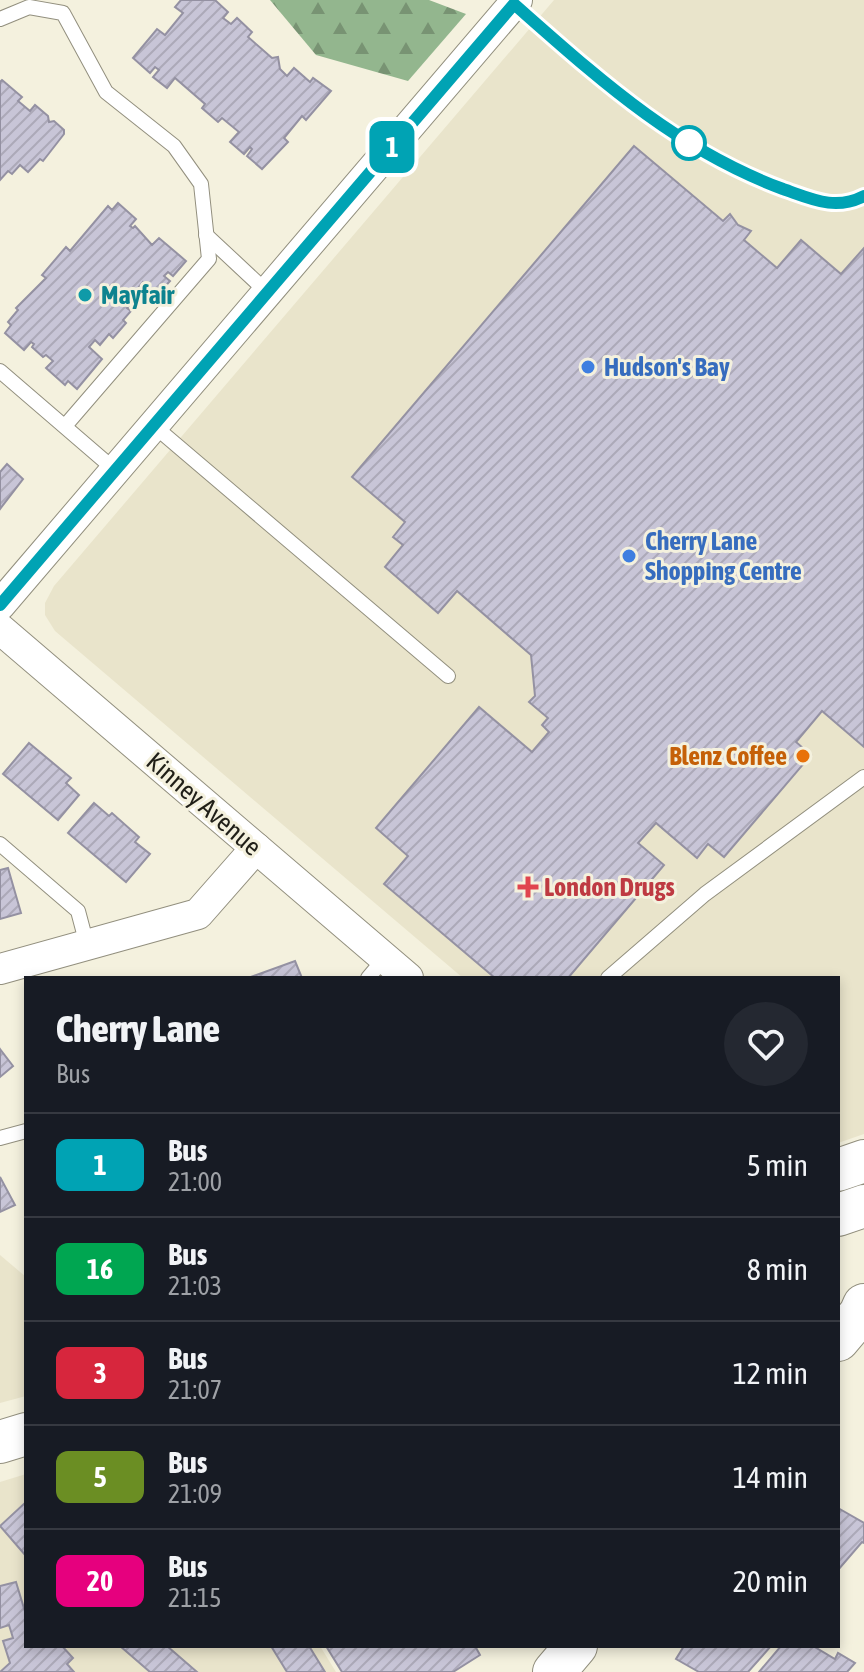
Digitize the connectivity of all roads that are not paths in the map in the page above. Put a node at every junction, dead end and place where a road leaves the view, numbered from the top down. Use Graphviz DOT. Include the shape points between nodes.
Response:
graph roads {
  1 [pos="516,2"];
  2 [pos="66,7"];
  3 [pos="0,19"];
  4 [pos="864,196"];
  5 [pos="206,235"];
  6 [pos="267,292"];
  7 [pos="0,371"];
  8 [pos="153,425"];
  9 [pos="65,426"];
  10 [pos="115,470"];
  11 [pos="0,605"];
  12 [pos="0,629"];
  13 [pos="448,676"];
  14 [pos="864,777"];
  15 [pos="0,844"];
  16 [pos="256,848"];
  17 [pos="87,945"];
  18 [pos="0,969"];
  19 [pos="387,972"];
  20 [pos="610,976"];
  21 [pos="24,1132"];
  22 [pos="0,1138"];
  23 [pos="864,1161"];
  24 [pos="840,1169"];
  25 [pos="864,1206"];
  26 [pos="840,1214"];
  27 [pos="24,1435"];
  28 [pos="0,1442"];
  1 -- 4 [label="lane" via="628,103 709,156 826,204"];
  1 -- 6 [label="street"];
  2 -- 3 [label="lane" via="29,7"];
  2 -- 5 [label="lane" via="106,92 174,146 201,184"];
  5 -- 6 [label="lane"];
  5 -- 9 [label="lane" via="209,259"];
  6 -- 8 [label="street"];
  7 -- 9 [label="lane"];
  8 -- 10 [label="street"];
  8 -- 13 [label="lane"];
  9 -- 10 [label="lane"];
  10 -- 11 [label="street"];
  12 -- 16 [label="street, Kinney Avenue"];
  14 -- 20 [label="lane" via="705,894"];
  15 -- 17 [label="lane" via="78,911"];
  16 -- 17 [label="street" via="198,914"];
  16 -- 19 [label="street, Kinney Avenue"];
  17 -- 18 [label="street"];
  21 -- 22 [label="lane"];
  23 -- 24 [label="main road"];
  25 -- 26 [label="main road"];
  27 -- 28 [label="main road"];
}
